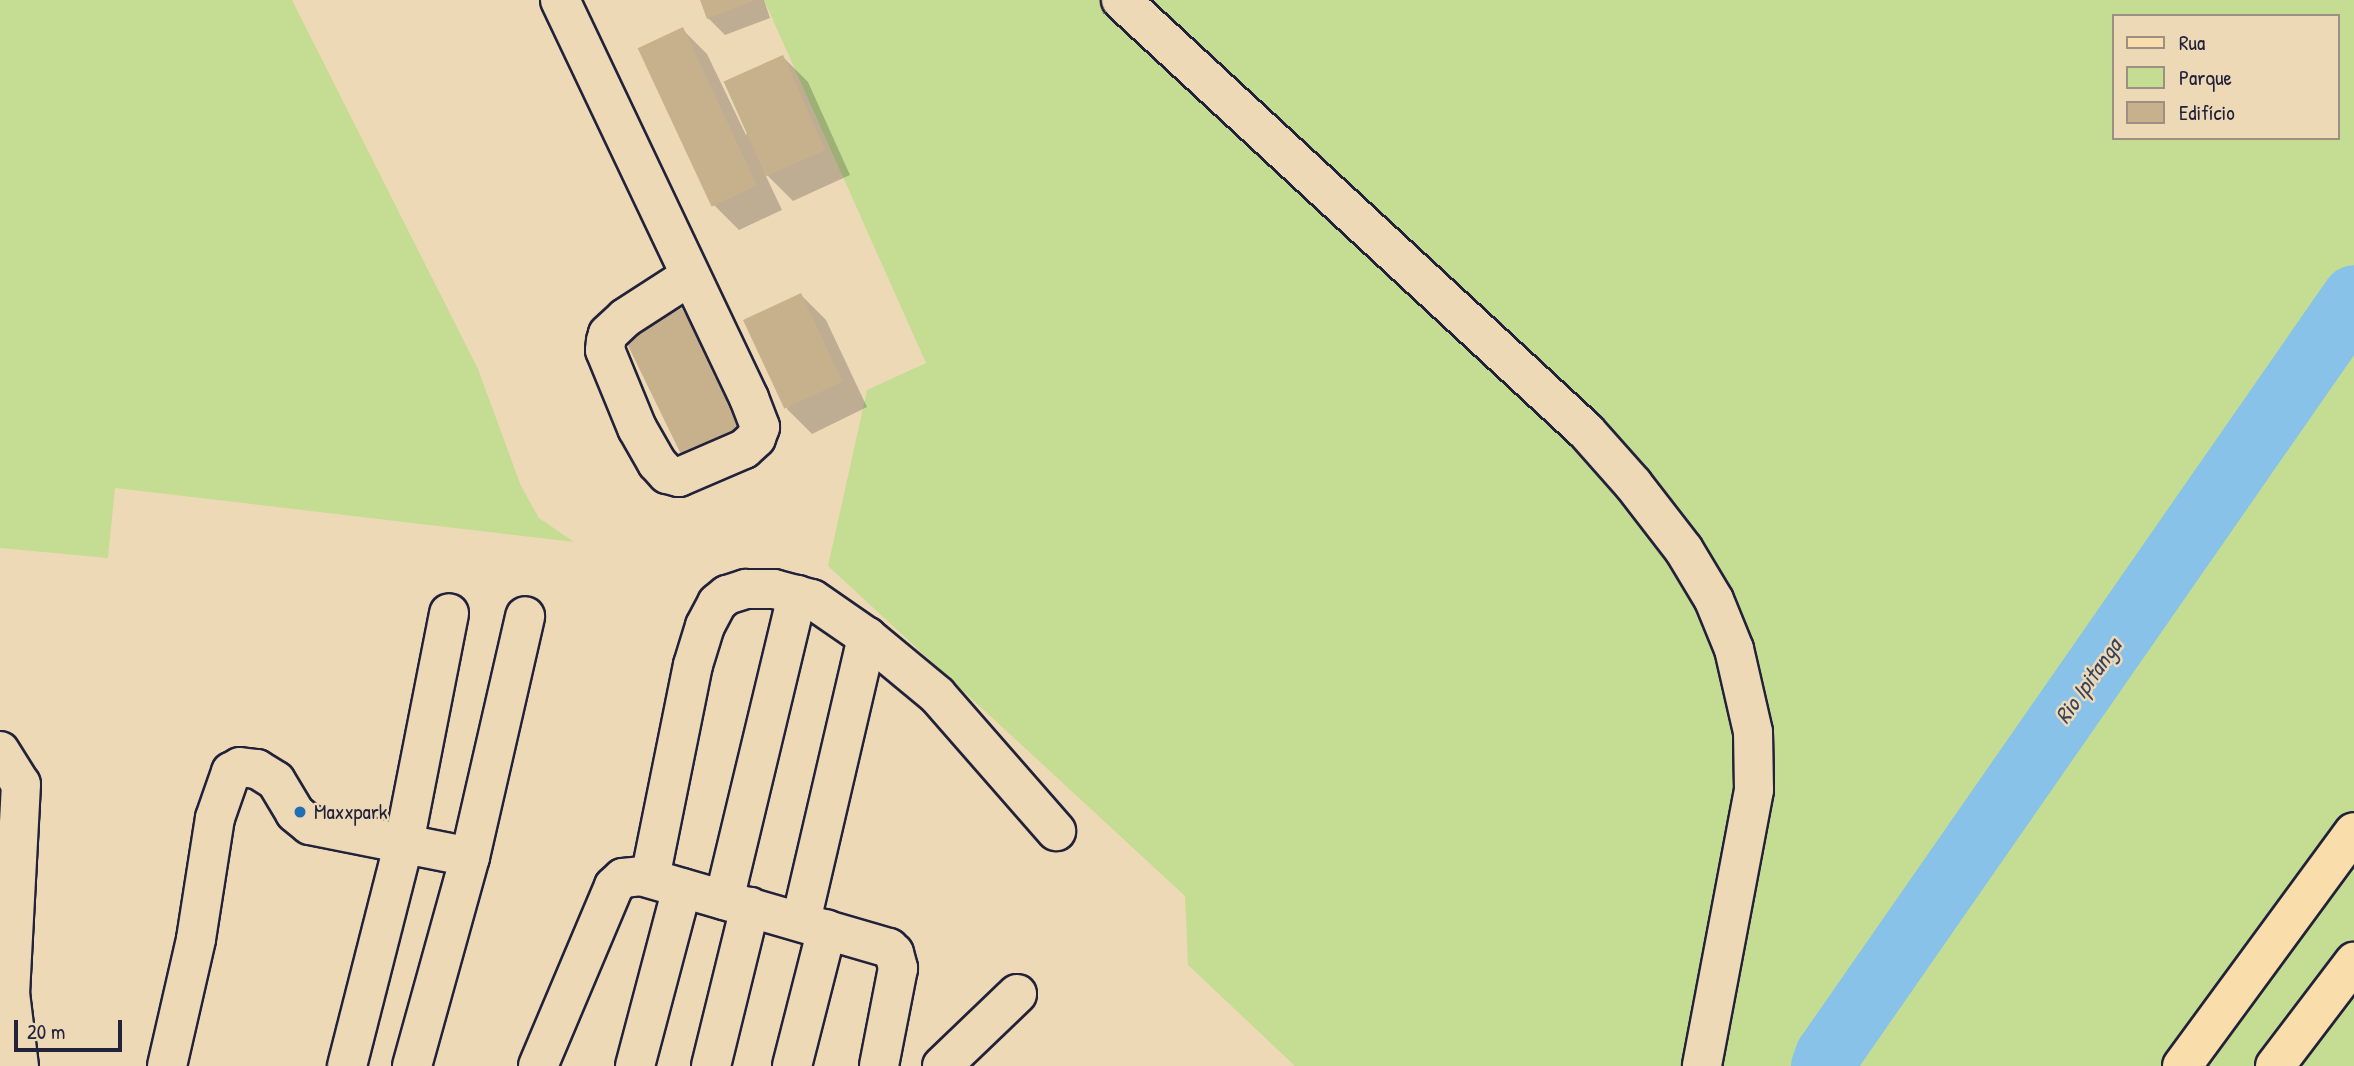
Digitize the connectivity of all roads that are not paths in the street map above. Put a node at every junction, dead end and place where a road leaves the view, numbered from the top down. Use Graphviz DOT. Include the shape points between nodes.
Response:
graph roads {
  1 [pos="560,0"];
  2 [pos="1121,0"];
  3 [pos="690,276"];
  4 [pos="797,595"];
  5 [pos="449,613"];
  6 [pos="524,616"];
  7 [pos="867,637"];
  8 [pos="0,751"];
  9 [pos="1056,831"];
  10 [pos="2354,832"];
  11 [pos="404,844"];
  12 [pos="470,857"];
  13 [pos="666,883"];
  14 [pos="737,904"];
  15 [pos="814,925"];
  16 [pos="2354,962"];
  17 [pos="1017,995"];
  18 [pos="19,1066"];
  19 [pos="167,1066"];
  20 [pos="347,1066"];
  21 [pos="412,1066"];
  22 [pos="538,1066"];
  23 [pos="635,1066"];
  24 [pos="711,1066"];
  25 [pos="792,1066"];
  26 [pos="879,1066"];
  27 [pos="942,1066"];
  28 [pos="1702,1066"];
  29 [pos="2182,1066"];
  30 [pos="2275,1066"];
  1 -- 3 [label="lane"];
  2 -- 28 [label="lane" via="1586,431 1684,550 1714,600 1734,649 1753,733 1754,790"];
  3 -- 3 [label="lane" via="625,318 606,341 609,361 637,428 657,463 667,474 678,477 744,449 760,427"];
  4 -- 7 [label="lane" via="812,599"];
  4 -- 13 [label="lane" via="746,589 727,595 711,615 693,665"];
  4 -- 14 [label="lane"];
  5 -- 11 [label="lane"];
  6 -- 12 [label="lane"];
  7 -- 9 [label="lane" via="937,695"];
  7 -- 15 [label="lane"];
  8 -- 18 [label="lane" via="21,784 10,993"];
  10 -- 29 [label="main road"];
  11 -- 12 [label="lane"];
  11 -- 19 [label="lane" via="310,825 295,813 276,780 257,769 240,767 230,772 215,818 196,939"];
  11 -- 20 [label="lane"];
  12 -- 21 [label="lane"];
  13 -- 14 [label="lane"];
  13 -- 22 [label="lane" via="631,876 614,886"];
  13 -- 23 [label="lane"];
  14 -- 15 [label="lane"];
  14 -- 24 [label="lane"];
  15 -- 25 [label="lane"];
  15 -- 26 [label="lane" via="889,948 897,960"];
  16 -- 30 [label="main road"];
  17 -- 27 [label="lane"];
}
